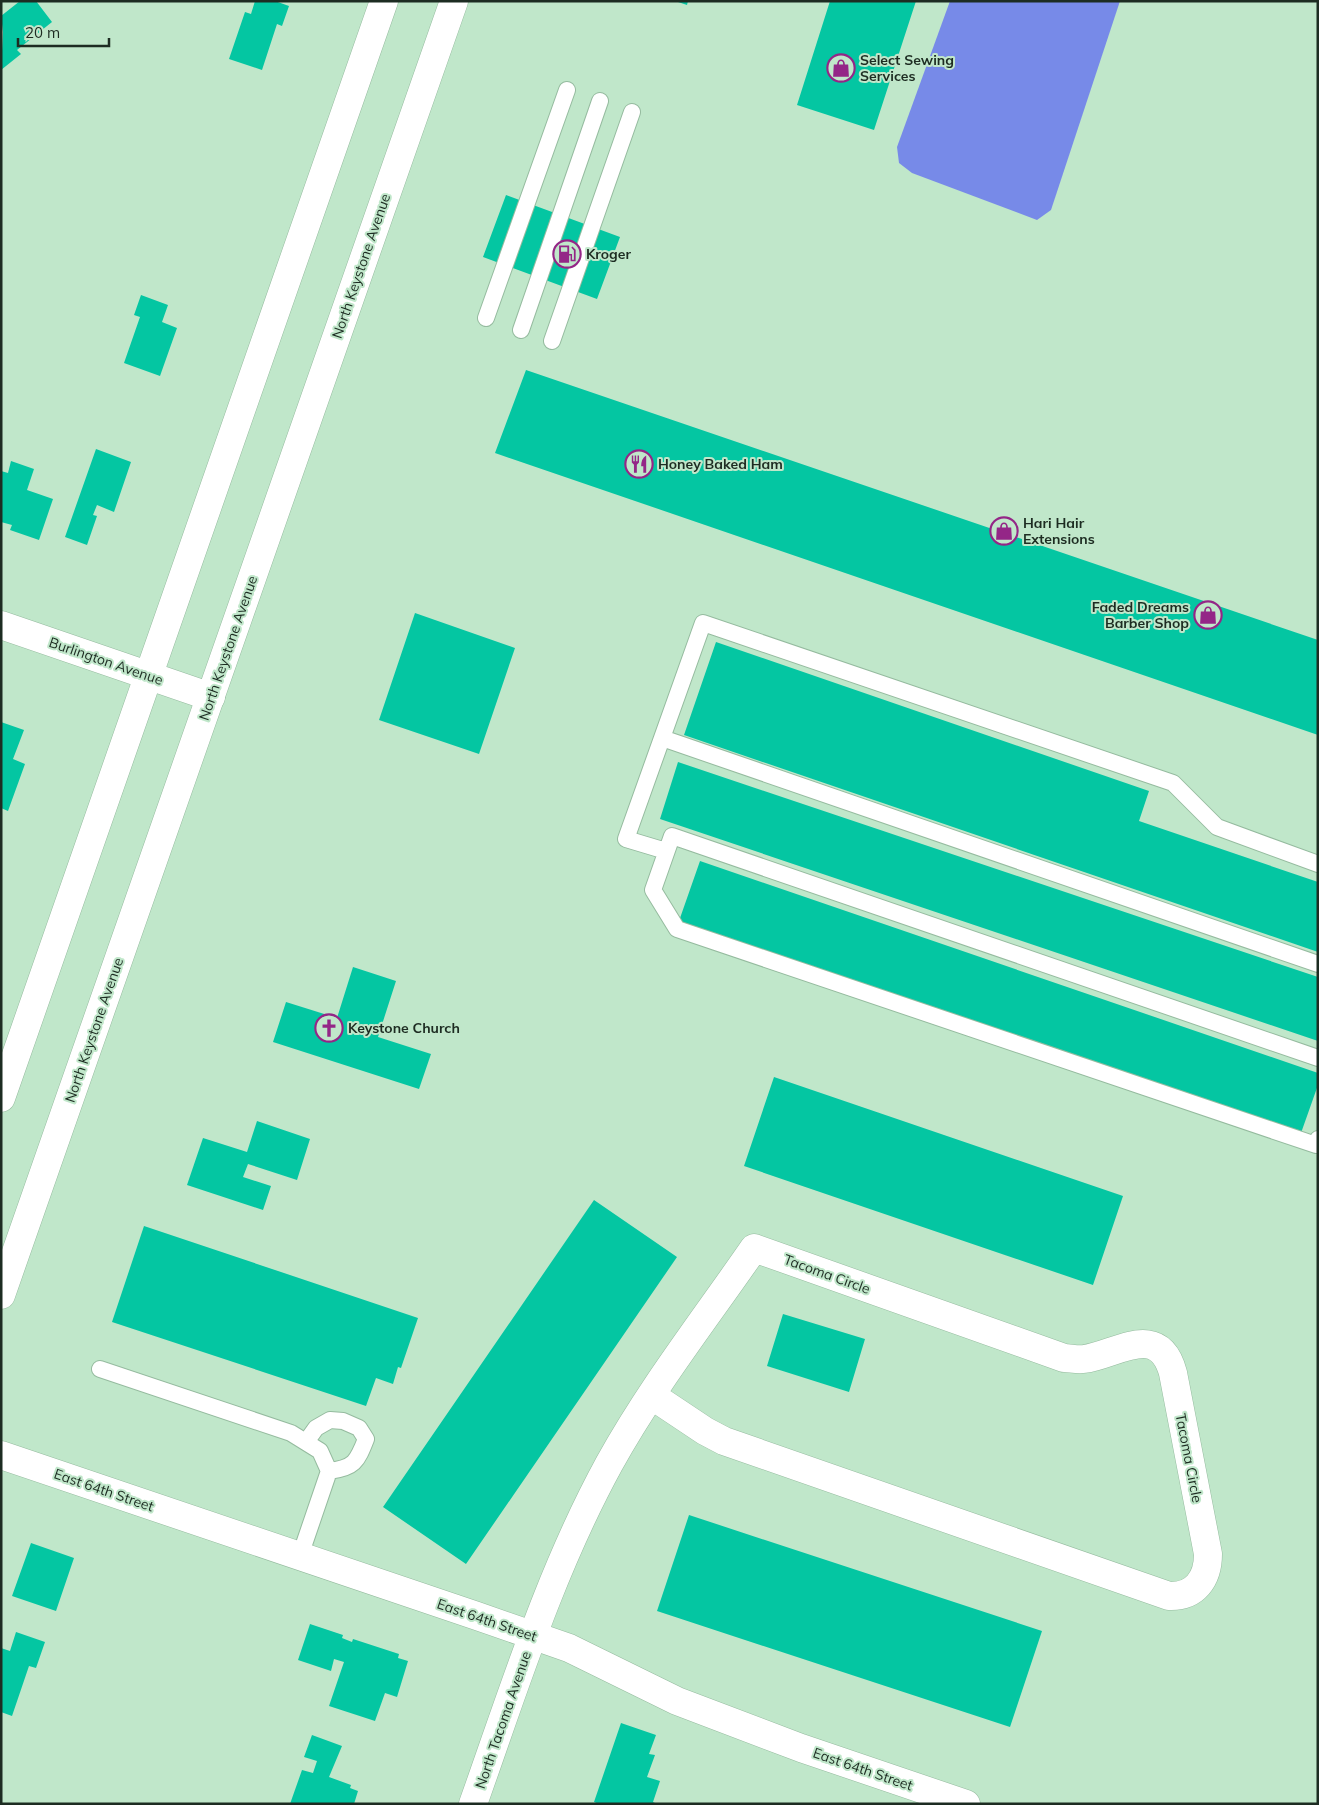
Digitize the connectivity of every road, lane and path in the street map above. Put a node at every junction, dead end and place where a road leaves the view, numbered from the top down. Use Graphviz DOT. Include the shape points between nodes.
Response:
graph roads {
  1 [pos="384,1"];
  2 [pos="454,1"];
  3 [pos="567,90"];
  4 [pos="600,101"];
  5 [pos="632,112"];
  6 [pos="486,318"];
  7 [pos="521,330"];
  8 [pos="552,341"];
  9 [pos="1,625"];
  10 [pos="149,676"];
  11 [pos="211,697"];
  12 [pos="662,738"];
  13 [pos="666,851"];
  14 [pos="1318,864"];
  15 [pos="1318,964"];
  16 [pos="1318,1058"];
  17 [pos="1,1098"];
  18 [pos="1318,1139"];
  19 [pos="1,1295"];
  20 [pos="100,1369"];
  21 [pos="651,1395"];
  22 [pos="306,1442"];
  23 [pos="1,1455"];
  24 [pos="329,1471"];
  25 [pos="300,1556"];
  26 [pos="533,1636"];
  27 [pos="473,1804"];
  28 [pos="966,1804"];
  1 -- 10 [label="street"];
  2 -- 11 [label="street, North Keystone Avenue"];
  3 -- 6 [label="lane"];
  4 -- 7 [label="lane"];
  5 -- 8 [label="lane"];
  9 -- 10 [label="street, Burlington Avenue"];
  10 -- 11 [label="street, Burlington Avenue"];
  10 -- 17 [label="street"];
  11 -- 19 [label="street, North Keystone Avenue"];
  12 -- 13 [label="lane" via="626,839"];
  12 -- 14 [label="lane" via="703,624 1173,783 1217,827"];
  12 -- 15 [label="lane"];
  13 -- 16 [label="lane" via="672,836"];
  13 -- 18 [label="lane" via="652,890 678,929 1316,1145"];
  20 -- 22 [label="lane" via="291,1433"];
  21 -- 21 [label="street, Tacoma Circle" via="754,1248 1064,1358 1086,1359 1129,1345 1146,1344 1166,1356 1173,1373 1208,1554 1206,1571 1196,1589 1169,1596 724,1441"];
  21 -- 26 [label="street, Tacoma Circle" via="633,1422 584,1515"];
  22 -- 24 [label="lane" via="320,1451"];
  22 -- 24 [label="lane" via="316,1428 330,1420 359,1428 366,1439 359,1458 345,1469"];
  23 -- 25 [label="street, East 64th Street"];
  24 -- 25 [label="lane"];
  25 -- 26 [label="street, East 64th Street"];
  26 -- 27 [label="street, North Tacoma Avenue"];
  26 -- 28 [label="street, East 64th Street" via="569,1648 677,1701 801,1748"];
}
